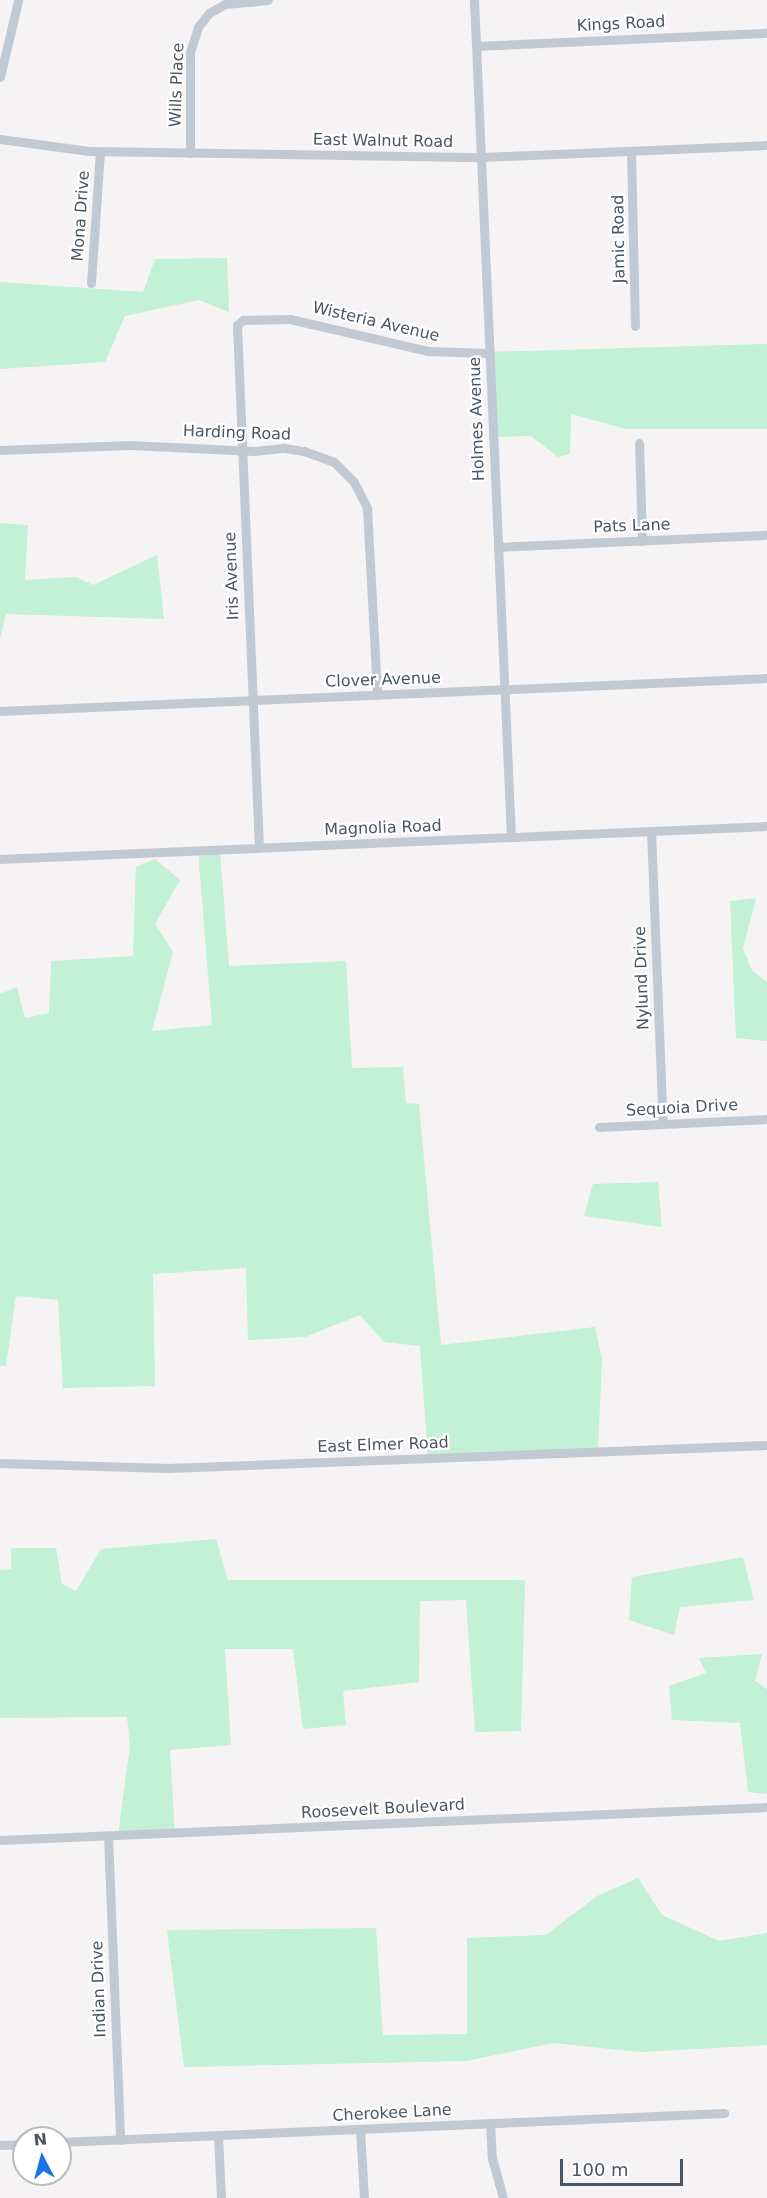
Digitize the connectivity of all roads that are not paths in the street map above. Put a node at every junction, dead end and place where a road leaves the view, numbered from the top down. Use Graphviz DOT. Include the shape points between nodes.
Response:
graph roads {
  1 [pos="268,0"];
  2 [pos="474,0"];
  3 [pos="18,1"];
  4 [pos="767,33"];
  5 [pos="476,46"];
  6 [pos="0,77"];
  7 [pos="0,138"];
  8 [pos="767,145"];
  9 [pos="631,151"];
  10 [pos="100,152"];
  11 [pos="190,153"];
  12 [pos="481,157"];
  13 [pos="91,283"];
  14 [pos="256,319"];
  15 [pos="635,326"];
  16 [pos="489,353"];
  17 [pos="639,442"];
  18 [pos="0,450"];
  19 [pos="242,451"];
  20 [pos="767,536"];
  21 [pos="642,541"];
  22 [pos="498,547"];
  23 [pos="767,678"];
  24 [pos="504,689"];
  25 [pos="377,695"];
  26 [pos="252,700"];
  27 [pos="0,711"];
  28 [pos="767,826"];
  29 [pos="651,831"];
  30 [pos="511,837"];
  31 [pos="259,848"];
  32 [pos="0,859"];
  33 [pos="767,1119"];
  34 [pos="663,1124"];
  35 [pos="599,1127"];
  36 [pos="767,1445"];
  37 [pos="0,1463"];
  38 [pos="767,1807"];
  39 [pos="108,1836"];
  40 [pos="0,1840"];
  41 [pos="724,2113"];
  42 [pos="490,2123"];
  43 [pos="360,2129"];
  44 [pos="218,2135"];
  45 [pos="120,2140"];
  46 [pos="72,2142"];
  47 [pos="221,2198"];
  48 [pos="364,2198"];
  49 [pos="503,2198"];
  1 -- 11 [label="street, Wills Place" via="225,4 209,13 198,27 190,52"];
  2 -- 5 [label="street, Holmes Avenue"];
  3 -- 6 [label="street"];
  4 -- 5 [label="street, Kings Road"];
  5 -- 12 [label="street, Holmes Avenue"];
  7 -- 10 [label="street, East Walnut Road"];
  8 -- 9 [label="street, East Walnut Road"];
  9 -- 12 [label="street, East Walnut Road"];
  9 -- 15 [label="street, Jamic Road"];
  10 -- 11 [label="street, East Walnut Road"];
  10 -- 13 [label="street, Mona Drive"];
  11 -- 12 [label="street, East Walnut Road"];
  12 -- 16 [label="street, Holmes Avenue"];
  14 -- 16 [label="street, Wisteria Avenue" via="290,319 427,351"];
  14 -- 19 [label="street, Iris Avenue" via="243,320 237,329"];
  16 -- 22 [label="street, Holmes Avenue"];
  17 -- 21 [label="street"];
  18 -- 19 [label="street, Harding Road" via="130,445"];
  19 -- 25 [label="street, Harding Road" via="284,448 319,455 341,468 364,499 372,548"];
  19 -- 26 [label="street, Iris Avenue"];
  20 -- 21 [label="street, Pats Lane"];
  21 -- 22 [label="street, Pats Lane"];
  22 -- 24 [label="street, Holmes Avenue"];
  23 -- 24 [label="street, Clover Avenue"];
  24 -- 25 [label="street, Clover Avenue"];
  24 -- 30 [label="street, Holmes Avenue"];
  25 -- 26 [label="street, Clover Avenue"];
  26 -- 27 [label="street, Clover Avenue"];
  26 -- 31 [label="street, Iris Avenue"];
  28 -- 29 [label="street, Magnolia Road"];
  29 -- 30 [label="street, Magnolia Road"];
  29 -- 34 [label="street, Nylund Drive"];
  30 -- 31 [label="street, Magnolia Road"];
  31 -- 32 [label="street, Magnolia Road"];
  33 -- 34 [label="street, Sequoia Drive"];
  34 -- 35 [label="street, Sequoia Drive"];
  36 -- 37 [label="street, East Elmer Road" via="168,1468"];
  38 -- 39 [label="street, Roosevelt Boulevard"];
  39 -- 40 [label="street, Roosevelt Boulevard"];
  39 -- 45 [label="street, Indian Drive"];
  41 -- 42 [label="street, Cherokee Lane"];
  42 -- 43 [label="street, Cherokee Lane"];
  42 -- 49 [label="street" via="492,2158"];
  43 -- 44 [label="street, Cherokee Lane"];
  43 -- 48 [label="street"];
  44 -- 45 [label="street, Cherokee Lane"];
  44 -- 47 [label="street"];
  45 -- 46 [label="street, Cherokee Lane"];
}
